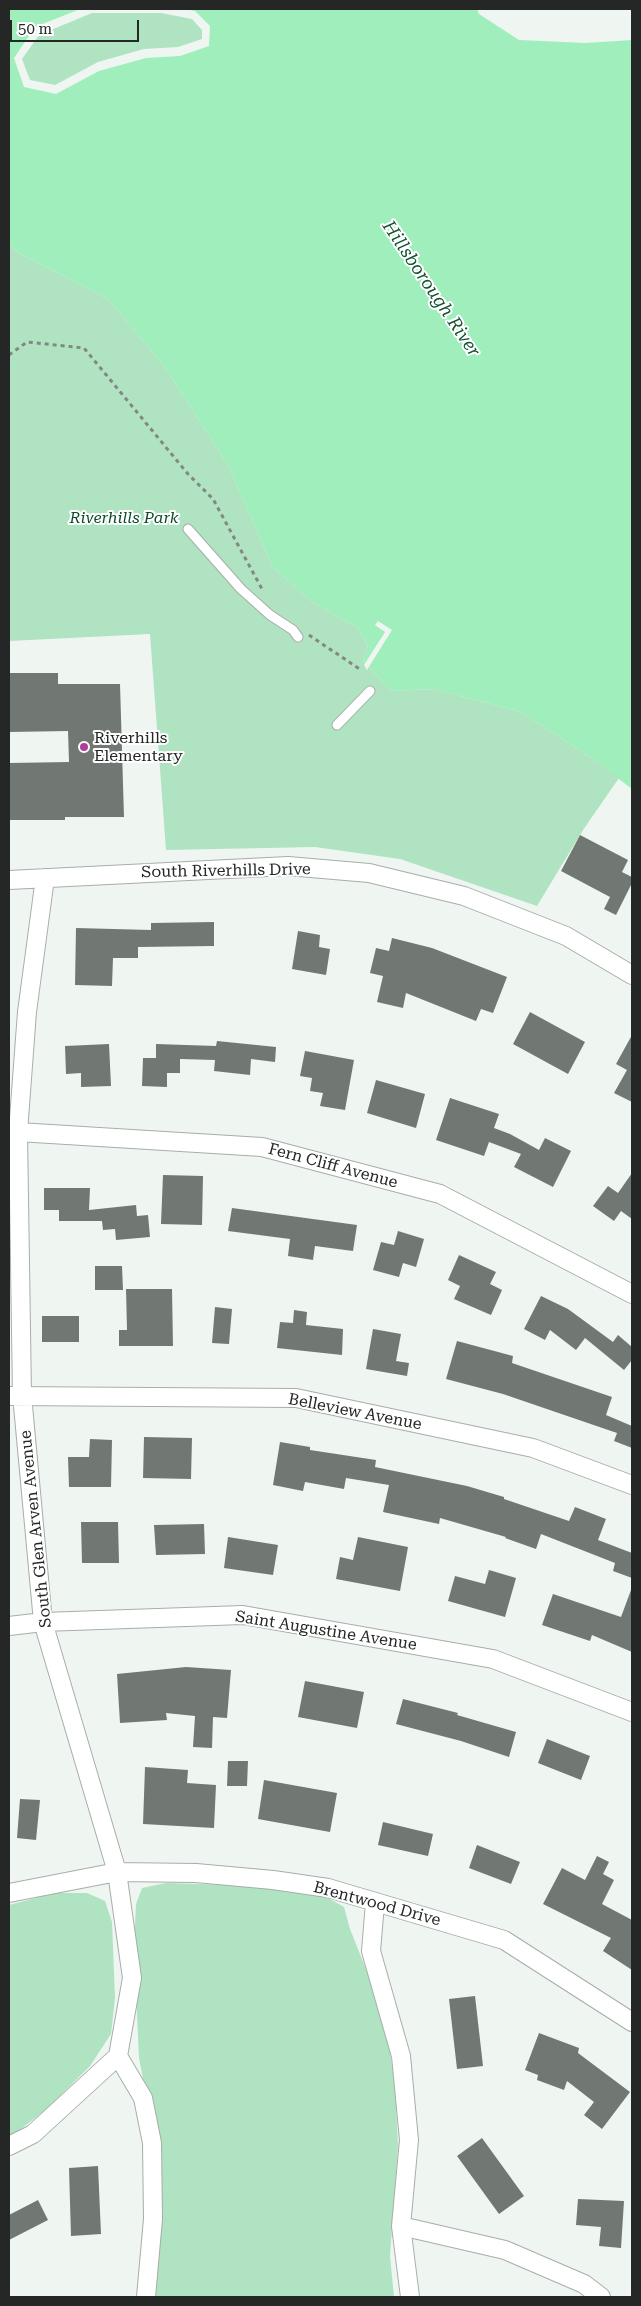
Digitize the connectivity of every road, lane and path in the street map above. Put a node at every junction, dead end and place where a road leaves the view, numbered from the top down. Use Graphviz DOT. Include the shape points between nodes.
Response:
graph roads {
  1 [pos="9,355"];
  2 [pos="188,529"];
  3 [pos="264,592"];
  4 [pos="302,634"];
  5 [pos="360,670"];
  6 [pos="370,691"];
  7 [pos="338,725"];
  8 [pos="45,878"];
  9 [pos="9,880"];
  10 [pos="632,975"];
  11 [pos="13,1133"];
  12 [pos="632,1294"];
  13 [pos="15,1395"];
  14 [pos="632,1485"];
  15 [pos="43,1622"];
  16 [pos="9,1626"];
  17 [pos="632,1712"];
  18 [pos="117,1872"];
  19 [pos="9,1893"];
  20 [pos="375,1903"];
  21 [pos="632,2022"];
  22 [pos="118,2056"];
  23 [pos="9,2146"];
  24 [pos="400,2226"];
  25 [pos="146,2297"];
  26 [pos="410,2297"];
  27 [pos="601,2297"];
  1 -- 3 [label="path" via="27,342 84,348 212,499"];
  2 -- 4 [label="lane" via="241,589 270,615"];
  4 -- 5 [label="path"];
  6 -- 7 [label="lane"];
  8 -- 9 [label="street, South Riverhills Drive"];
  8 -- 10 [label="street, South Riverhills Drive" via="288,866 369,873 464,896 566,936"];
  8 -- 11 [label="street, South Glen Arven Avenue"];
  11 -- 12 [label="street, Fern Cliff Avenue" via="262,1147 440,1194"];
  11 -- 13 [label="street, South Glen Arven Avenue"];
  13 -- 14 [label="street, Belleview Avenue" via="296,1398 533,1448"];
  13 -- 15 [label="street, South Glen Arven Avenue"];
  15 -- 16 [label="street, Saint Augustine Avenue"];
  15 -- 17 [label="street, Saint Augustine Avenue" via="242,1615 493,1659"];
  15 -- 18 [label="street, South Glen Arven Avenue"];
  18 -- 19 [label="street, Brentwood Drive"];
  18 -- 20 [label="street, Brentwood Drive" via="196,1873 273,1880 328,1888"];
  18 -- 22 [label="street, South Glen Arven Avenue" via="132,1978"];
  20 -- 21 [label="street, Brentwood Drive" via="504,1940"];
  20 -- 24 [label="street" via="371,1951 401,2056 409,2140"];
  22 -- 23 [label="street" via="33,2134"];
  22 -- 25 [label="street" via="142,2098 152,2143 153,2219"];
  24 -- 26 [label="street"];
  24 -- 27 [label="street" via="505,2250 584,2284"];
}
